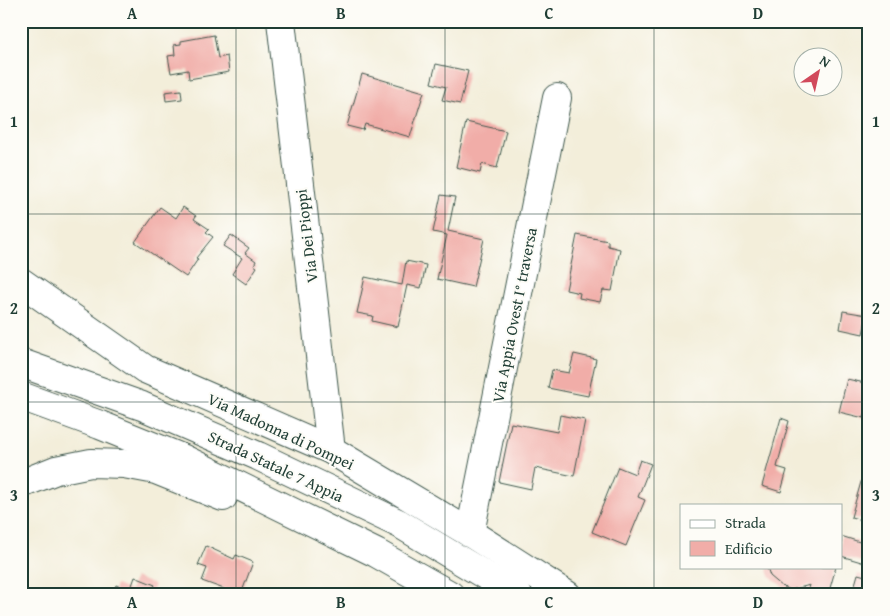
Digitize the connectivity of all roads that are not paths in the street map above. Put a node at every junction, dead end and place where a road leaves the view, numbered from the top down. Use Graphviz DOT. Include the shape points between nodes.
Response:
graph roads {
  1 [pos="281,21"];
  2 [pos="557,98"];
  3 [pos="21,282"];
  4 [pos="21,363"];
  5 [pos="21,396"];
  6 [pos="331,450"];
  7 [pos="21,484"];
  8 [pos="470,533"];
  9 [pos="376,553"];
  10 [pos="450,595"];
  11 [pos="518,595"];
  12 [pos="567,595"];
  1 -- 6 [label="main road, Via Dei Pioppi"];
  2 -- 8 [label="main road, Via Appia Ovest I° traversa"];
  3 -- 6 [label="main road, Via Madonna di Pompei" via="144,369"];
  4 -- 11 [label="main road, Strada Statale 7 Appia" via="142,406 258,456 400,524"];
  5 -- 9 [label="main road, Strada Statale 7 Appia" via="184,460"];
  6 -- 8 [label="main road, Via Madonna di Pompei"];
  7 -- 9 [label="main road" via="56,470 91,463 124,464 156,470 311,536"];
  8 -- 12 [label="main road, Via Madonna di Pompei"];
  9 -- 10 [label="main road, Strada Statale 7 Appia"];
}
